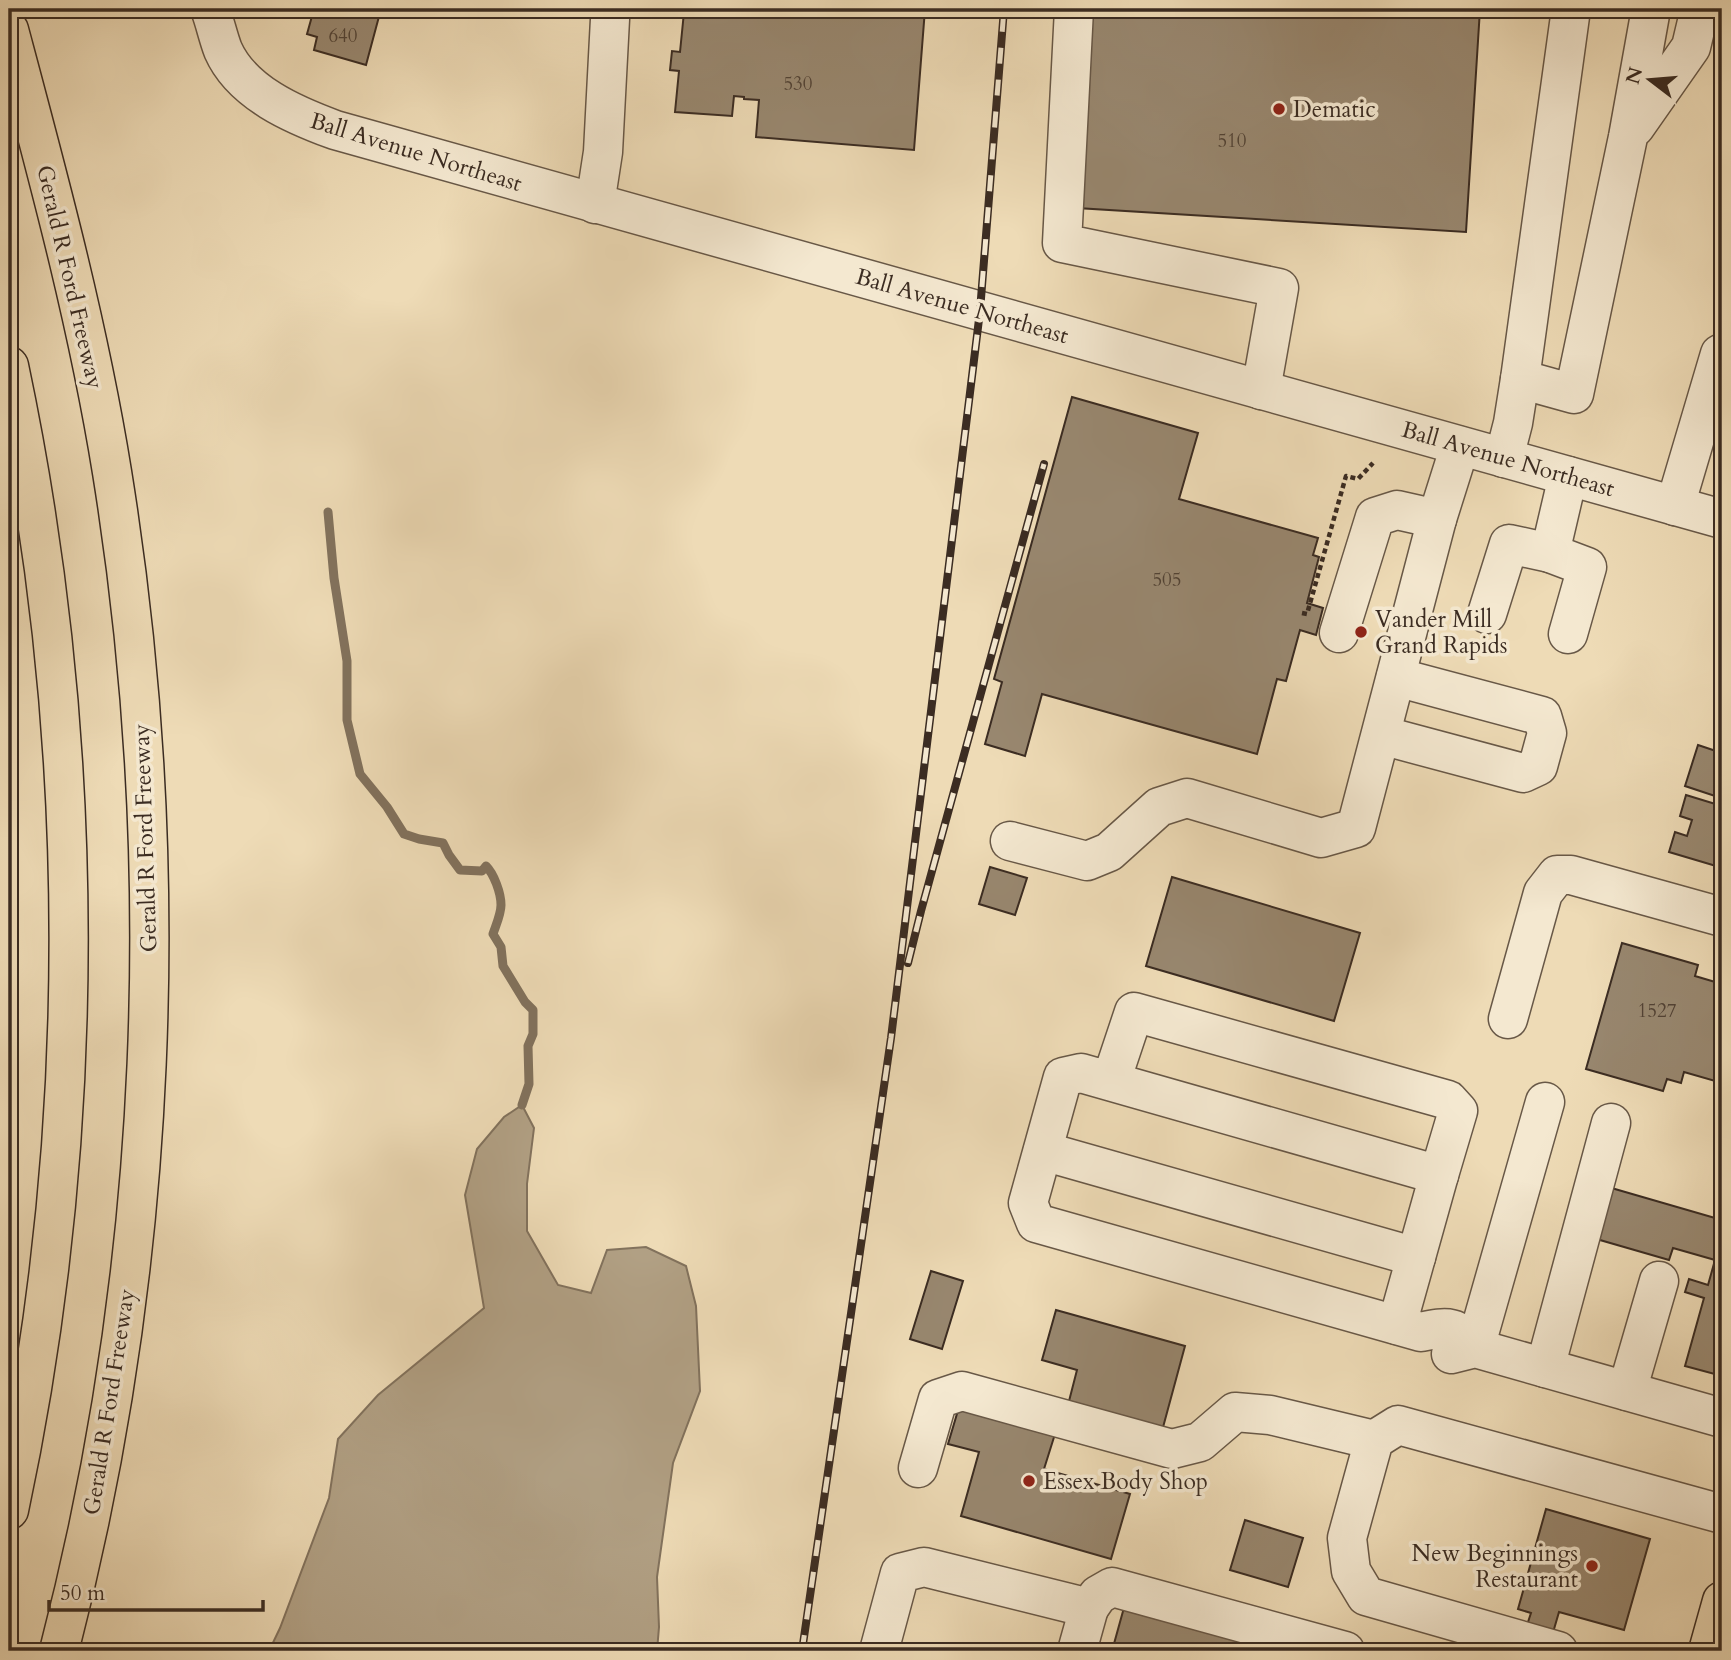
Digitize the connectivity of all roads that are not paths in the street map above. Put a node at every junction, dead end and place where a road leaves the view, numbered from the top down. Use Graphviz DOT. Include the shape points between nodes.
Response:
graph roads {
  1 [pos="210,9"];
  2 [pos="1074,9"];
  3 [pos="1571,9"];
  4 [pos="1651,9"];
  5 [pos="1700,9"];
  6 [pos="610,19"];
  7 [pos="9,30"];
  8 [pos="1628,137"];
  9 [pos="595,204"];
  10 [pos="1722,353"];
  11 [pos="9,366"];
  12 [pos="1520,379"];
  13 [pos="1261,390"];
  14 [pos="1711,424"];
  15 [pos="1460,446"];
  16 [pos="1504,458"];
  17 [pos="1568,476"];
  18 [pos="1675,506"];
  19 [pos="1437,519"];
  20 [pos="1722,519"];
  21 [pos="1550,553"];
  22 [pos="1487,614"];
  23 [pos="1339,633"];
  24 [pos="1568,634"];
  25 [pos="1396,677"];
  26 [pos="1381,735"];
  27 [pos="1010,841"];
  28 [pos="1722,917"];
  29 [pos="1507,1019"];
  30 [pos="1111,1081"];
  31 [pos="1545,1102"];
  32 [pos="1611,1122"];
  33 [pos="1043,1151"];
  34 [pos="1440,1175"];
  35 [pos="1416,1257"];
  36 [pos="1659,1281"];
  37 [pos="1409,1329"];
  38 [pos="1475,1348"];
  39 [pos="1545,1368"];
  40 [pos="1627,1391"];
  41 [pos="1722,1418"];
  42 [pos="1374,1440"];
  43 [pos="918,1468"];
  44 [pos="9,1510"];
  45 [pos="1722,1514"];
  46 [pos="1089,1608"];
  47 [pos="888,1649"];
  48 [pos="59,1651"];
  49 [pos="1077,1651"];
  50 [pos="1345,1651"];
  51 [pos="1558,1651"];
  1 -- 9 [label="street, Ball Avenue Northeast" via="224,52 245,80 296,116"];
  2 -- 13 [label="street" via="1062,243 1279,288"];
  3 -- 12 [label="street"];
  4 -- 8 [label="street"];
  5 -- 8 [label="street" via="1691,47"];
  6 -- 9 [label="street" via="603,152"];
  7 -- 48 [label="highway, Gerald R Ford Freeway" via="83,321 111,469 134,632 147,809 147,1078 133,1249 110,1417 87,1539"];
  8 -- 12 [label="street" via="1574,394"];
  9 -- 13 [label="street, Ball Avenue Northeast"];
  10 -- 14 [label="street"];
  11 -- 44 [label="highway" via="49,615 61,733 68,888 56,1198 35,1375"];
  12 -- 16 [label="street"];
  13 -- 15 [label="street, Ball Avenue Northeast"];
  14 -- 18 [label="street"];
  15 -- 16 [label="street, Ball Avenue Northeast"];
  15 -- 19 [label="street"];
  16 -- 17 [label="street, Ball Avenue Northeast"];
  17 -- 18 [label="street, Ball Avenue Northeast"];
  17 -- 21 [label="street"];
  18 -- 20 [label="street, Ball Avenue Northeast"];
  19 -- 23 [label="street" via="1397,510 1376,517"];
  19 -- 25 [label="street"];
  21 -- 22 [label="street" via="1509,544"];
  21 -- 24 [label="street" via="1587,567"];
  25 -- 26 [label="street"];
  25 -- 26 [label="street" via="1542,716 1547,733 1538,766 1523,773"];
  26 -- 27 [label="street" via="1356,828 1321,838 1187,798 1159,807 1109,852 1087,862"];
  28 -- 29 [label="street" via="1557,874 1543,893"];
  30 -- 33 [label="street" via="1081,1073 1063,1077"];
  30 -- 34 [label="street"];
  30 -- 34 [label="street" via="1134,1012 1448,1100 1458,1111"];
  31 -- 38 [label="street"];
  32 -- 39 [label="street"];
  33 -- 35 [label="street"];
  33 -- 37 [label="street" via="1028,1203 1036,1223"];
  34 -- 35 [label="street"];
  35 -- 37 [label="street"];
  36 -- 40 [label="street"];
  37 -- 38 [label="street" via="1442,1327 1464,1332"];
  38 -- 39 [label="street"];
  39 -- 40 [label="street"];
  40 -- 41 [label="street"];
  42 -- 43 [label="street" via="1270,1415 1235,1412 1200,1442 1172,1448 962,1391 938,1399"];
  42 -- 45 [label="street" via="1398,1425"];
  42 -- 51 [label="street" via="1347,1538 1351,1571 1366,1596"];
  46 -- 47 [label="street" via="924,1567 900,1573"];
  46 -- 49 [label="street"];
  46 -- 50 [label="street" via="1098,1595 1112,1587"];
}
